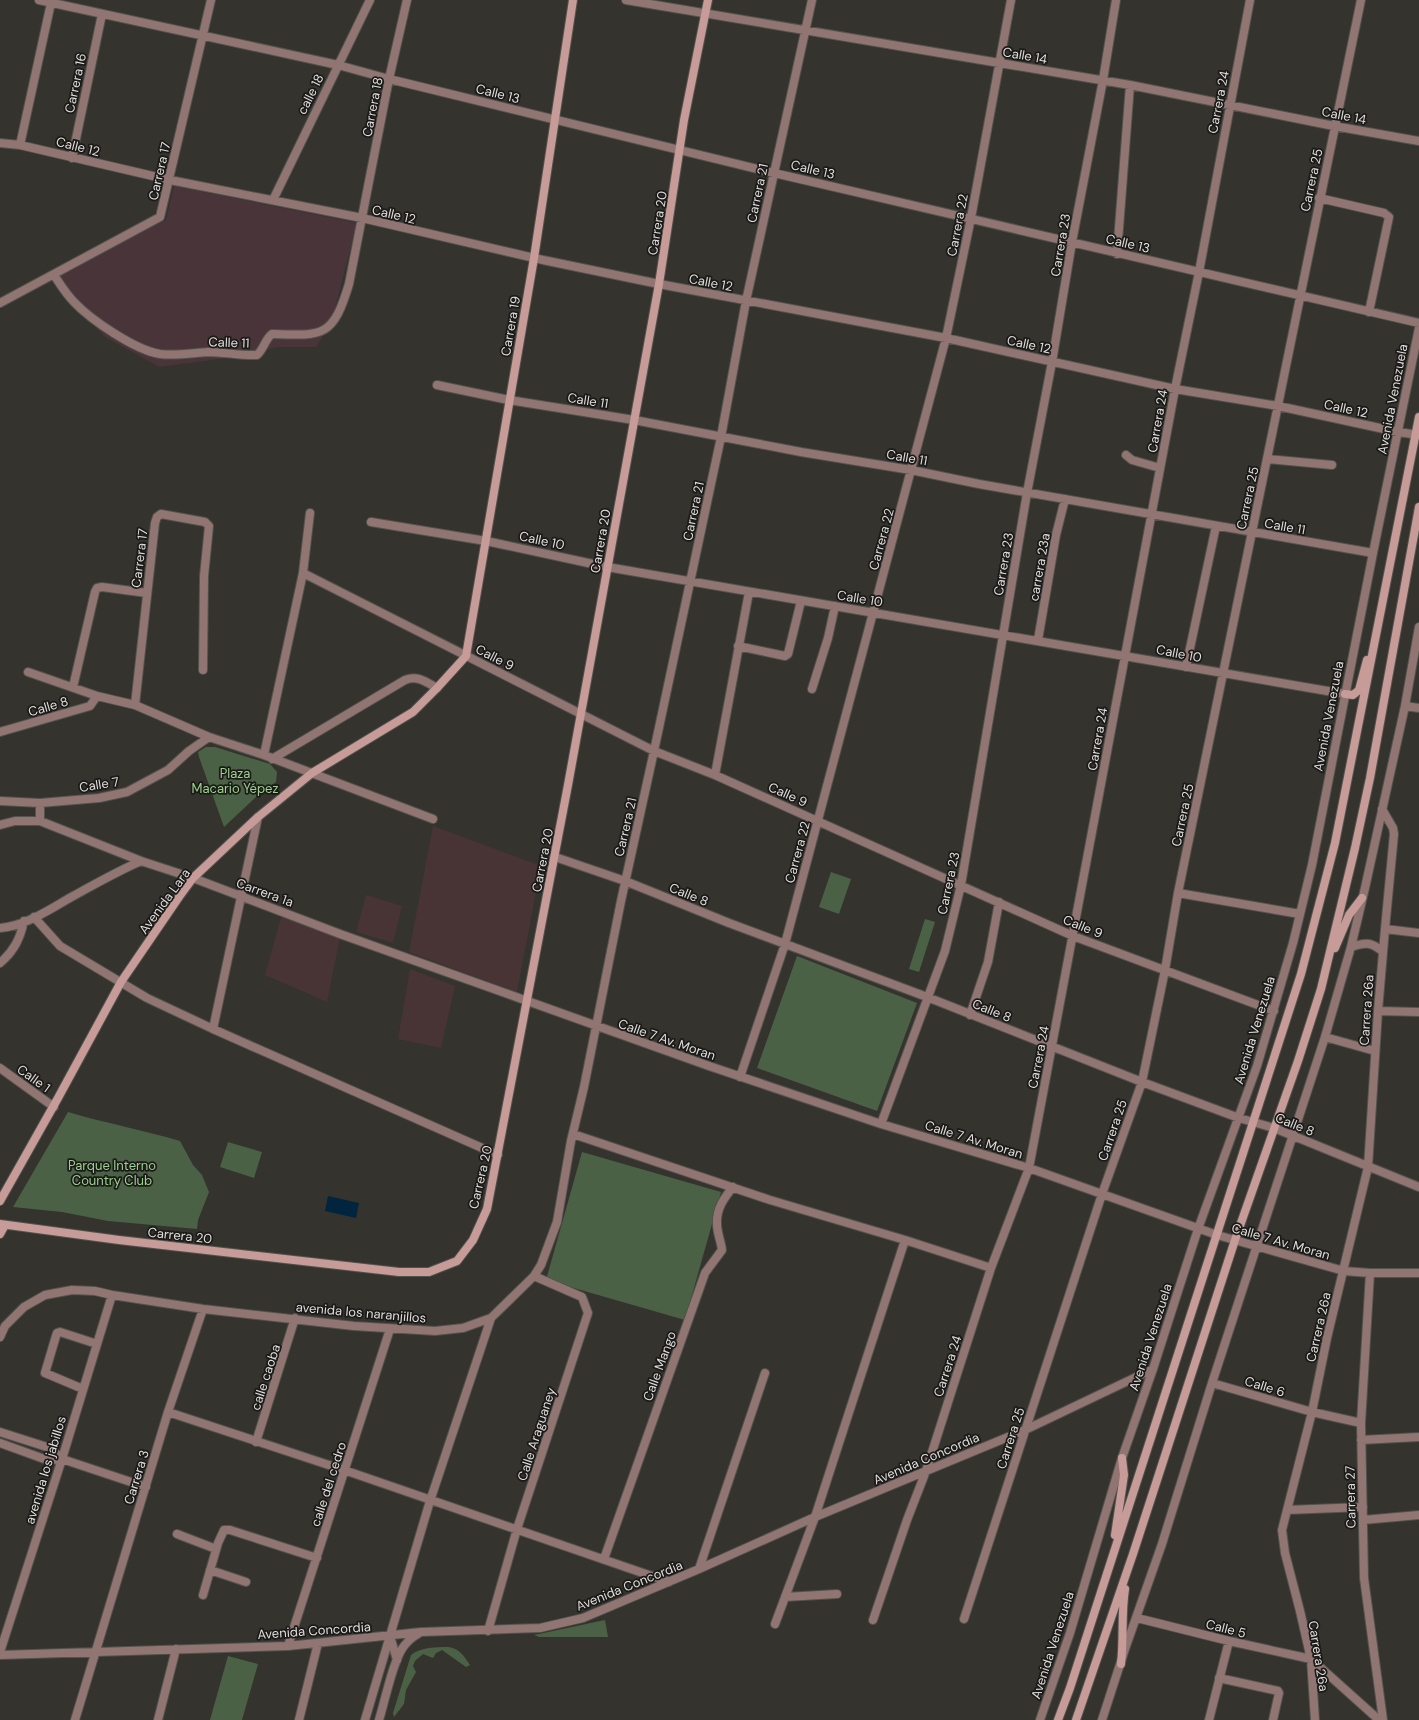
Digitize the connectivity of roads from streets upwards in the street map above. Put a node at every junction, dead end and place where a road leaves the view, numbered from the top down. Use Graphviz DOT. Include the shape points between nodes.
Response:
graph roads {
  1 [pos="39,0"];
  2 [pos="211,0"];
  3 [pos="370,0"];
  4 [pos="407,0"];
  5 [pos="573,0"];
  6 [pos="626,0"];
  7 [pos="708,0"];
  8 [pos="812,0"];
  9 [pos="1011,0"];
  10 [pos="1116,0"];
  11 [pos="1250,0"];
  12 [pos="1361,0"];
  13 [pos="51,3"];
  14 [pos="102,14"];
  15 [pos="705,15"];
  16 [pos="806,30"];
  17 [pos="202,35"];
  18 [pos="1000,62"];
  19 [pos="338,65"];
  20 [pos="389,79"];
  21 [pos="1103,80"];
  22 [pos="1130,84"];
  23 [pos="1230,104"];
  24 [pos="554,119"];
  25 [pos="1334,126"];
  26 [pos="1419,141"];
  27 [pos="0,143"];
  28 [pos="20,145"];
  29 [pos="680,149"];
  30 [pos="72,158"];
  31 [pos="774,173"];
  32 [pos="170,180"];
  33 [pos="1320,198"];
  34 [pos="273,200"];
  35 [pos="362,218"];
  36 [pos="972,218"];
  37 [pos="1072,242"];
  38 [pos="1116,254"];
  39 [pos="534,258"];
  40 [pos="1199,272"];
  41 [pos="54,275"];
  42 [pos="659,284"];
  43 [pos="1300,296"];
  44 [pos="746,301"];
  45 [pos="0,303"];
  46 [pos="1369,312"];
  47 [pos="1419,323"];
  48 [pos="1419,328"];
  49 [pos="946,338"];
  50 [pos="1052,362"];
  51 [pos="437,384"];
  52 [pos="1175,388"];
  53 [pos="509,400"];
  54 [pos="1278,406"];
  55 [pos="1419,417"];
  56 [pos="634,420"];
  57 [pos="1398,432"];
  58 [pos="1417,434"];
  59 [pos="721,437"];
  60 [pos="1126,455"];
  61 [pos="1268,459"];
  62 [pos="1332,465"];
  63 [pos="1160,468"];
  64 [pos="911,470"];
  65 [pos="1027,493"];
  66 [pos="1065,498"];
  67 [pos="1419,507"];
  68 [pos="310,513"];
  69 [pos="1152,514"];
  70 [pos="371,522"];
  71 [pos="1216,526"];
  72 [pos="1252,533"];
  73 [pos="486,541"];
  74 [pos="1373,553"];
  75 [pos="607,567"];
  76 [pos="303,573"];
  77 [pos="690,581"];
  78 [pos="749,592"];
  79 [pos="146,593"];
  80 [pos="801,601"];
  81 [pos="835,606"];
  82 [pos="874,612"];
  83 [pos="1419,627"];
  84 [pos="1004,635"];
  85 [pos="1038,640"];
  86 [pos="738,646"];
  87 [pos="1374,652"];
  88 [pos="1126,655"];
  89 [pos="466,656"];
  90 [pos="1186,667"];
  91 [pos="203,670"];
  92 [pos="28,672"];
  93 [pos="1223,674"];
  94 [pos="73,687"];
  95 [pos="437,688"];
  96 [pos="812,689"];
  97 [pos="1345,694"];
  98 [pos="97,696"];
  99 [pos="135,705"];
  100 [pos="1404,706"];
  101 [pos="1419,708"];
  102 [pos="581,714"];
  103 [pos="0,732"];
  104 [pos="209,737"];
  105 [pos="654,751"];
  106 [pos="268,757"];
  107 [pos="312,773"];
  108 [pos="714,774"];
  109 [pos="0,801"];
  110 [pos="40,803"];
  111 [pos="1382,809"];
  112 [pos="258,817"];
  113 [pos="433,819"];
  114 [pos="40,821"];
  115 [pos="818,821"];
  116 [pos="0,826"];
  117 [pos="555,857"];
  118 [pos="141,861"];
  119 [pos="193,878"];
  120 [pos="625,881"];
  121 [pos="961,886"];
  122 [pos="1178,893"];
  123 [pos="241,897"];
  124 [pos="1362,898"];
  125 [pos="999,902"];
  126 [pos="1300,914"];
  127 [pos="34,917"];
  128 [pos="24,921"];
  129 [pos="0,928"];
  130 [pos="1385,933"];
  131 [pos="1419,933"];
  132 [pos="1073,936"];
  133 [pos="785,944"];
  134 [pos="1351,947"];
  135 [pos="1382,951"];
  136 [pos="1327,962"];
  137 [pos="0,963"];
  138 [pos="1165,970"];
  139 [pos="121,982"];
  140 [pos="927,997"];
  141 [pos="528,1002"];
  142 [pos="1274,1011"];
  143 [pos="1378,1012"];
  144 [pos="1419,1012"];
  145 [pos="970,1015"];
  146 [pos="596,1026"];
  147 [pos="212,1029"];
  148 [pos="1325,1037"];
  149 [pos="1052,1047"];
  150 [pos="1375,1051"];
  151 [pos="0,1068"];
  152 [pos="740,1076"];
  153 [pos="1142,1082"];
  154 [pos="54,1107"];
  155 [pos="1239,1118"];
  156 [pos="1254,1122"];
  157 [pos="881,1124"];
  158 [pos="1274,1128"];
  159 [pos="573,1134"];
  160 [pos="1293,1137"];
  161 [pos="498,1154"];
  162 [pos="1368,1167"];
  163 [pos="1029,1168"];
  164 [pos="732,1187"];
  165 [pos="1419,1187"];
  166 [pos="1102,1194"];
  167 [pos="0,1201"];
  168 [pos="2,1224"];
  169 [pos="1198,1229"];
  170 [pos="0,1234"];
  171 [pos="1216,1235"];
  172 [pos="905,1240"];
  173 [pos="1235,1240"];
  174 [pos="1256,1246"];
  175 [pos="991,1268"];
  176 [pos="1344,1271"];
  177 [pos="1370,1273"];
  178 [pos="1419,1273"];
  179 [pos="534,1276"];
  180 [pos="112,1295"];
  181 [pos="203,1309"];
  182 [pos="295,1318"];
  183 [pos="491,1318"];
  184 [pos="390,1329"];
  185 [pos="0,1337"];
  186 [pos="97,1344"];
  187 [pos="1153,1369"];
  188 [pos="766,1373"];
  189 [pos="1212,1383"];
  190 [pos="83,1389"];
  191 [pos="168,1412"];
  192 [pos="1312,1412"];
  193 [pos="1360,1423"];
  194 [pos="1025,1430"];
  195 [pos="0,1432"];
  196 [pos="1419,1437"];
  197 [pos="1361,1440"];
  198 [pos="256,1442"];
  199 [pos="0,1443"];
  200 [pos="1122,1458"];
  201 [pos="62,1459"];
  202 [pos="344,1470"];
  203 [pos="926,1471"];
  204 [pos="146,1488"];
  205 [pos="430,1501"];
  206 [pos="1363,1507"];
  207 [pos="1287,1510"];
  208 [pos="1419,1515"];
  209 [pos="815,1517"];
  210 [pos="1363,1520"];
  211 [pos="517,1529"];
  212 [pos="177,1534"];
  213 [pos="216,1549"];
  214 [pos="1114,1552"];
  215 [pos="317,1558"];
  216 [pos="604,1559"];
  217 [pos="210,1570"];
  218 [pos="699,1570"];
  219 [pos="1127,1572"];
  220 [pos="246,1582"];
  221 [pos="669,1582"];
  222 [pos="203,1594"];
  223 [pos="837,1594"];
  224 [pos="785,1597"];
  225 [pos="1137,1618"];
  226 [pos="964,1619"];
  227 [pos="874,1620"];
  228 [pos="776,1624"];
  229 [pos="488,1631"];
  230 [pos="421,1632"];
  231 [pos="390,1635"];
  232 [pos="1229,1641"];
  233 [pos="318,1642"];
  234 [pos="288,1646"];
  235 [pos="176,1649"];
  236 [pos="0,1652"];
  237 [pos="95,1652"];
  238 [pos="0,1656"];
  239 [pos="1311,1659"];
  240 [pos="397,1660"];
  241 [pos="1121,1664"];
  242 [pos="1219,1678"];
  243 [pos="75,1720"];
  244 [pos="158,1720"];
  245 [pos="299,1720"];
  246 [pos="365,1720"];
  247 [pos="379,1720"];
  248 [pos="1040,1720"];
  249 [pos="1058,1720"];
  250 [pos="1076,1720"];
  251 [pos="1102,1720"];
  252 [pos="1209,1720"];
  253 [pos="1272,1720"];
  254 [pos="1315,1720"];
  255 [pos="1379,1720"];
  256 [pos="1383,1720"];
  1 -- 13 [label="street, Calle 13"];
  2 -- 17 [label="street, Carrera 17"];
  3 -- 19 [label="street, calle 18"];
  4 -- 20 [label="street, Carrera 18"];
  5 -- 24 [label="street, Carrera 19"];
  6 -- 15 [label="street, Calle 14"];
  7 -- 15 [label="street, Carrera 20"];
  8 -- 16 [label="street, Carrera 21"];
  9 -- 18 [label="street, Carrera 22"];
  10 -- 21 [label="street, Carrera 23"];
  11 -- 23 [label="street, Carrera 24"];
  12 -- 25 [label="street, Carrera 25"];
  13 -- 14 [label="street, Calle 13"];
  13 -- 28 [label="street"];
  14 -- 17 [label="street, Calle 13"];
  14 -- 30 [label="street, Carrera 16"];
  15 -- 16 [label="street, Calle 14"];
  15 -- 29 [label="street, Carrera 20"];
  16 -- 18 [label="street, Calle 14"];
  16 -- 31 [label="street, Carrera 21"];
  17 -- 19 [label="street, Calle 13"];
  17 -- 32 [label="street, Carrera 17"];
  18 -- 21 [label="street, Calle 14"];
  18 -- 36 [label="street, Carrera 22"];
  19 -- 20 [label="street, Calle 13"];
  19 -- 34 [label="street, calle 18"];
  20 -- 24 [label="street, Calle 13"];
  20 -- 35 [label="street, Carrera 18"];
  21 -- 22 [label="street, Calle 14"];
  21 -- 37 [label="street, Carrera 23"];
  22 -- 23 [label="street, Calle 14"];
  22 -- 38 [label="street"];
  23 -- 25 [label="street, Calle 14"];
  23 -- 40 [label="street, Carrera 24"];
  24 -- 29 [label="street, Calle 13"];
  24 -- 39 [label="street, Carrera 19"];
  25 -- 26 [label="street, Calle 14"];
  25 -- 33 [label="street, Carrera 25"];
  27 -- 28 [label="street, Calle 12"];
  28 -- 30 [label="street, Calle 12"];
  29 -- 31 [label="street, Calle 13"];
  29 -- 42 [label="street, Carrera 20"];
  30 -- 32 [label="street, Calle 12"];
  31 -- 36 [label="street, Calle 13"];
  31 -- 44 [label="street, Carrera 21"];
  32 -- 34 [label="street, Calle 12"];
  32 -- 41 [label="street, Carrera 17" via="160,217"];
  33 -- 43 [label="street, Carrera 25"];
  33 -- 46 [label="street" via="1384,213 1389,217"];
  34 -- 35 [label="street, Calle 12"];
  35 -- 39 [label="street, Calle 12"];
  35 -- 41 [label="street, Calle 11" via="349,284 339,313 331,324 322,332 311,335 272,334 257,355 209,352 178,355 145,350 90,317 73,301"];
  36 -- 37 [label="street, Calle 13"];
  36 -- 49 [label="street, Carrera 22"];
  37 -- 38 [label="street, Calle 13"];
  37 -- 50 [label="street, Carrera 23"];
  38 -- 40 [label="street, Calle 13"];
  39 -- 42 [label="street, Calle 12"];
  39 -- 53 [label="street, Carrera 19"];
  40 -- 43 [label="street, Calle 13"];
  40 -- 52 [label="street, Carrera 24"];
  41 -- 45 [label="street, Carrera 17"];
  42 -- 44 [label="street, Calle 12"];
  42 -- 56 [label="street, Carrera 20"];
  43 -- 46 [label="street, Calle 13"];
  43 -- 54 [label="street, Carrera 25"];
  44 -- 49 [label="street, Calle 12"];
  44 -- 59 [label="street, Carrera 21"];
  46 -- 47 [label="street, Calle 13"];
  48 -- 57 [label="street, Avenida Venezuela"];
  49 -- 50 [label="street, Calle 12"];
  49 -- 64 [label="street, Carrera 22"];
  50 -- 52 [label="street, Calle 12"];
  50 -- 65 [label="street, Carrera 23"];
  51 -- 53 [label="street, Calle 11"];
  52 -- 54 [label="street, Calle 12"];
  52 -- 63 [label="street, Carrera 24"];
  53 -- 56 [label="street, Calle 11"];
  53 -- 73 [label="street, Carrera 19"];
  54 -- 57 [label="street, Calle 12"];
  54 -- 61 [label="street, Carrera 25"];
  55 -- 58 [label="street, Avenida Venezuela"];
  56 -- 59 [label="street, Calle 11"];
  56 -- 75 [label="street, Carrera 20"];
  57 -- 58 [label="street, Calle 12"];
  57 -- 74 [label="street, Avenida Venezuela"];
  58 -- 87 [label="street, Avenida Venezuela"];
  59 -- 64 [label="street, Calle 11"];
  59 -- 77 [label="street, Carrera 21"];
  60 -- 63 [label="street" via="1132,460"];
  61 -- 62 [label="street"];
  61 -- 72 [label="street, Carrera 25"];
  63 -- 69 [label="street, Carrera 24"];
  64 -- 65 [label="street, Calle 11"];
  64 -- 82 [label="street, Carrera 22"];
  65 -- 66 [label="street, Calle 11"];
  65 -- 84 [label="street, Carrera 23"];
  66 -- 69 [label="street, Calle 11"];
  66 -- 85 [label="street, carrera 23a"];
  67 -- 136 [label="street" via="1370,778"];
  68 -- 76 [label="street"];
  69 -- 71 [label="street, Calle 11"];
  69 -- 88 [label="street, Carrera 24"];
  70 -- 73 [label="street, Calle 10"];
  71 -- 72 [label="street, Calle 11"];
  71 -- 90 [label="street"];
  72 -- 74 [label="street, Calle 11"];
  72 -- 93 [label="street, Carrera 25"];
  73 -- 75 [label="street, Calle 10"];
  73 -- 89 [label="street, Carrera 19"];
  74 -- 97 [label="street, Avenida Venezuela"];
  75 -- 77 [label="street, Calle 10"];
  75 -- 102 [label="street, Carrera 20"];
  76 -- 89 [label="street, Calle 9"];
  76 -- 106 [label="street"];
  77 -- 78 [label="street, Calle 10"];
  77 -- 105 [label="street, Carrera 21"];
  78 -- 80 [label="street, Calle 10"];
  78 -- 86 [label="street"];
  79 -- 91 [label="street, Carrera 17" via="157,517 161,514 205,522 209,526 204,576"];
  79 -- 94 [label="street" via="97,588"];
  79 -- 99 [label="street, Carrera 17"];
  80 -- 81 [label="street, Calle 10"];
  80 -- 86 [label="street" via="788,654 785,656"];
  81 -- 82 [label="street, Calle 10"];
  81 -- 96 [label="street"];
  82 -- 84 [label="street, Calle 10"];
  82 -- 115 [label="street, Carrera 22"];
  83 -- 100 [label="street"];
  84 -- 85 [label="street, Calle 10"];
  84 -- 121 [label="street, Carrera 23"];
  85 -- 88 [label="street, Calle 10"];
  86 -- 108 [label="street"];
  87 -- 97 [label="street" via="1368,660 1359,690 1353,695"];
  87 -- 156 [label="street, Avenida Venezuela" via="1335,843 1301,974"];
  88 -- 90 [label="street, Calle 10"];
  88 -- 132 [label="street, Carrera 24"];
  89 -- 95 [label="street, Avenida Lara"];
  89 -- 102 [label="street, Calle 9"];
  90 -- 93 [label="street, Calle 10"];
  92 -- 94 [label="street"];
  93 -- 97 [label="street, Calle 10"];
  93 -- 122 [label="street, Carrera 25"];
  94 -- 98 [label="street"];
  95 -- 106 [label="street" via="421,678 405,680"];
  95 -- 107 [label="street, Avenida Lara" via="413,712"];
  97 -- 126 [label="street, Avenida Venezuela"];
  98 -- 99 [label="street"];
  98 -- 103 [label="street, Calle 8" via="90,706"];
  99 -- 104 [label="street"];
  100 -- 101 [label="street"];
  100 -- 111 [label="street"];
  102 -- 105 [label="street, Calle 9"];
  102 -- 117 [label="street, Carrera 20"];
  104 -- 106 [label="street"];
  104 -- 110 [label="street, Calle 7" via="168,770 126,792 99,798"];
  105 -- 108 [label="street, Calle 9"];
  105 -- 120 [label="street, Carrera 21"];
  106 -- 107 [label="street"];
  107 -- 112 [label="street, Avenida Lara"];
  107 -- 113 [label="street"];
  108 -- 115 [label="street, Calle 9"];
  109 -- 110 [label="street, Calle 7"];
  110 -- 114 [label="street"];
  111 -- 124 [label="street"];
  111 -- 130 [label="street, Carrera 26a" via="1394,834"];
  112 -- 119 [label="street, Avenida Lara"];
  112 -- 123 [label="street"];
  114 -- 116 [label="street" via="15,821"];
  114 -- 118 [label="street"];
  115 -- 121 [label="street, Calle 9"];
  115 -- 133 [label="street, Carrera 22"];
  117 -- 120 [label="street, Calle 8"];
  117 -- 141 [label="street, Carrera 20"];
  118 -- 119 [label="street, Carrera 1a"];
  118 -- 127 [label="street"];
  119 -- 123 [label="street, Carrera 1a"];
  119 -- 139 [label="street, Avenida Lara"];
  120 -- 133 [label="street, Calle 8"];
  120 -- 146 [label="street, Carrera 21"];
  121 -- 125 [label="street, Calle 9"];
  121 -- 140 [label="street, Carrera 23" via="945,951"];
  122 -- 126 [label="street"];
  122 -- 138 [label="street, Carrera 25"];
  123 -- 141 [label="street, Carrera 1a"];
  123 -- 147 [label="street"];
  124 -- 134 [label="street"];
  124 -- 136 [label="street" via="1349,915 1333,954"];
  125 -- 132 [label="street, Calle 9"];
  125 -- 145 [label="street" via="988,962"];
  126 -- 142 [label="street, Avenida Venezuela"];
  127 -- 128 [label="street"];
  127 -- 139 [label="street" via="60,946"];
  128 -- 129 [label="street"];
  128 -- 137 [label="street" via="16,946"];
  130 -- 131 [label="street"];
  130 -- 135 [label="street, Carrera 26a"];
  132 -- 138 [label="street, Calle 9"];
  132 -- 149 [label="street, Carrera 24"];
  133 -- 140 [label="street, Calle 8"];
  133 -- 152 [label="street, Carrera 22"];
  134 -- 135 [label="street" via="1366,943"];
  134 -- 148 [label="street"];
  135 -- 143 [label="street, Carrera 26a"];
  136 -- 158 [label="street" via="1301,1054"];
  138 -- 142 [label="street, Calle 9"];
  138 -- 153 [label="street, Carrera 25"];
  139 -- 147 [label="street" via="147,998"];
  139 -- 154 [label="street, Avenida Lara"];
  140 -- 145 [label="street, Calle 8"];
  140 -- 157 [label="street, Carrera 23"];
  141 -- 146 [label="street, Calle 7 Av. Moran"];
  141 -- 161 [label="street, Carrera 20"];
  142 -- 155 [label="street, Avenida Venezuela"];
  143 -- 144 [label="street"];
  143 -- 150 [label="street, Carrera 26a"];
  145 -- 149 [label="street, Calle 8"];
  146 -- 152 [label="street, Calle 7 Av. Moran"];
  146 -- 159 [label="street, avenida los naranjillos"];
  147 -- 161 [label="street"];
  148 -- 150 [label="street"];
  148 -- 160 [label="street"];
  149 -- 153 [label="street, Calle 8"];
  149 -- 163 [label="street, Carrera 24"];
  150 -- 162 [label="street, Carrera 26a"];
  151 -- 154 [label="street, Calle 1"];
  152 -- 157 [label="street, Calle 7 Av. Moran"];
  153 -- 155 [label="street, Calle 8"];
  153 -- 166 [label="street, Carrera 25"];
  154 -- 167 [label="street, Avenida Lara"];
  155 -- 156 [label="street, Calle 8"];
  155 -- 169 [label="street, Avenida Venezuela"];
  156 -- 158 [label="street, Calle 8"];
  156 -- 171 [label="street, Avenida Venezuela"];
  157 -- 163 [label="street, Calle 7 Av. Moran"];
  158 -- 160 [label="street, Calle 8"];
  158 -- 173 [label="street"];
  159 -- 164 [label="street"];
  159 -- 179 [label="street, avenida los naranjillos" via="557,1222"];
  160 -- 162 [label="street, Calle 8"];
  160 -- 174 [label="street"];
  161 -- 168 [label="street, Carrera 20" via="487,1210 473,1240 458,1262 430,1272 399,1272"];
  162 -- 165 [label="street, Calle 8"];
  162 -- 176 [label="street, Carrera 26a"];
  163 -- 166 [label="street, Calle 7 Av. Moran"];
  163 -- 175 [label="street, Carrera 24"];
  164 -- 172 [label="street"];
  164 -- 216 [label="street, Calle Mango" via="721,1202 718,1212 717,1224 722,1250 705,1273"];
  166 -- 169 [label="street, Calle 7 Av. Moran"];
  166 -- 194 [label="street, Carrera 25"];
  168 -- 170 [label="street"];
  169 -- 171 [label="street, Calle 7 Av. Moran"];
  169 -- 187 [label="street, Avenida Venezuela"];
  171 -- 173 [label="street, Calle 7 Av. Moran"];
  171 -- 214 [label="street, Avenida Venezuela"];
  172 -- 175 [label="street"];
  172 -- 209 [label="street"];
  173 -- 174 [label="street, Calle 7 Av. Moran"];
  173 -- 219 [label="street"];
  174 -- 176 [label="street, Calle 7 Av. Moran"];
  174 -- 189 [label="street"];
  175 -- 203 [label="street, Carrera 24"];
  176 -- 177 [label="street, Calle 7 Av. Moran"];
  176 -- 192 [label="street, Carrera 26a"];
  177 -- 178 [label="street, Calle 7 Av. Moran"];
  177 -- 193 [label="street, Carrera 27"];
  179 -- 183 [label="street, avenida los naranjillos"];
  179 -- 211 [label="street, Calle Araguaney" via="582,1297 588,1313"];
  180 -- 181 [label="street, avenida los naranjillos"];
  180 -- 185 [label="street, avenida los naranjillos" via="72,1290 45,1295 24,1307 5,1326"];
  180 -- 186 [label="street, avenida los jabillos"];
  181 -- 182 [label="street, avenida los naranjillos"];
  181 -- 191 [label="street, Carrera 3"];
  182 -- 184 [label="street, avenida los naranjillos"];
  182 -- 198 [label="street, calle caoba"];
  183 -- 184 [label="street, avenida los naranjillos" via="463,1328 435,1331"];
  183 -- 205 [label="street"];
  184 -- 202 [label="street, calle del cedro"];
  186 -- 190 [label="street, avenida los jabillos"];
  186 -- 190 [label="street" via="60,1332 56,1336 45,1373"];
  187 -- 194 [label="street, Avenida Concordia"];
  187 -- 200 [label="street, Avenida Venezuela"];
  188 -- 218 [label="street"];
  189 -- 192 [label="street, Calle 6"];
  189 -- 225 [label="street"];
  190 -- 201 [label="street, avenida los jabillos"];
  191 -- 198 [label="street"];
  191 -- 204 [label="street, Carrera 3"];
  192 -- 193 [label="street, Calle 6"];
  192 -- 207 [label="street, Carrera 26a"];
  193 -- 197 [label="street, Carrera 27"];
  194 -- 203 [label="street, Avenida Concordia"];
  194 -- 226 [label="street, Carrera 25"];
  195 -- 201 [label="street" via="50,1448"];
  196 -- 197 [label="street"];
  197 -- 206 [label="street, Carrera 27"];
  198 -- 202 [label="street"];
  199 -- 201 [label="street" via="47,1460"];
  200 -- 214 [label="street" via="1124,1475"];
  200 -- 248 [label="street, Avenida Venezuela" via="1070,1633"];
  201 -- 204 [label="street"];
  201 -- 236 [label="street, avenida los jabillos"];
  202 -- 205 [label="street"];
  202 -- 215 [label="street, calle del cedro"];
  203 -- 209 [label="street, Avenida Concordia"];
  203 -- 227 [label="street, Carrera 24"];
  204 -- 237 [label="street, Carrera 3"];
  205 -- 211 [label="street"];
  205 -- 231 [label="street"];
  206 -- 207 [label="street"];
  206 -- 210 [label="street, Carrera 27"];
  207 -- 239 [label="street, Carrera 26a" via="1282,1530 1285,1553"];
  208 -- 210 [label="street"];
  209 -- 218 [label="street, Avenida Concordia"];
  209 -- 224 [label="street"];
  210 -- 256 [label="street, Carrera 27" via="1364,1578"];
  211 -- 216 [label="street"];
  211 -- 229 [label="street, Calle Araguaney"];
  212 -- 213 [label="street"];
  213 -- 215 [label="street" via="224,1530 230,1530"];
  213 -- 217 [label="street"];
  214 -- 249 [label="street, Avenida Venezuela"];
  215 -- 234 [label="street, calle del cedro"];
  216 -- 221 [label="street"];
  217 -- 220 [label="street"];
  217 -- 222 [label="street"];
  218 -- 221 [label="street, Avenida Concordia"];
  219 -- 241 [label="street" via="1122,1609 1124,1640"];
  219 -- 250 [label="street"];
  221 -- 229 [label="street, Avenida Concordia" via="583,1618 540,1628"];
  223 -- 224 [label="street"];
  224 -- 228 [label="street"];
  225 -- 232 [label="street, Calle 5"];
  225 -- 241 [label="street"];
  229 -- 230 [label="street, Avenida Concordia"];
  230 -- 231 [label="street, Avenida Concordia"];
  230 -- 240 [label="street" via="403,1647"];
  231 -- 233 [label="street, Avenida Concordia"];
  231 -- 240 [label="street"];
  231 -- 246 [label="street"];
  232 -- 239 [label="street, Calle 5"];
  232 -- 242 [label="street"];
  233 -- 234 [label="street, Avenida Concordia"];
  233 -- 245 [label="street"];
  234 -- 235 [label="street, Avenida Concordia"];
  235 -- 237 [label="street, Avenida Concordia"];
  235 -- 244 [label="street"];
  237 -- 238 [label="street, Avenida Concordia"];
  237 -- 243 [label="street, Carrera 3"];
  239 -- 254 [label="street, Carrera 26a"];
  239 -- 255 [label="street"];
  240 -- 247 [label="street"];
  241 -- 251 [label="street"];
  242 -- 252 [label="street"];
  242 -- 253 [label="street" via="1278,1691"];
}
